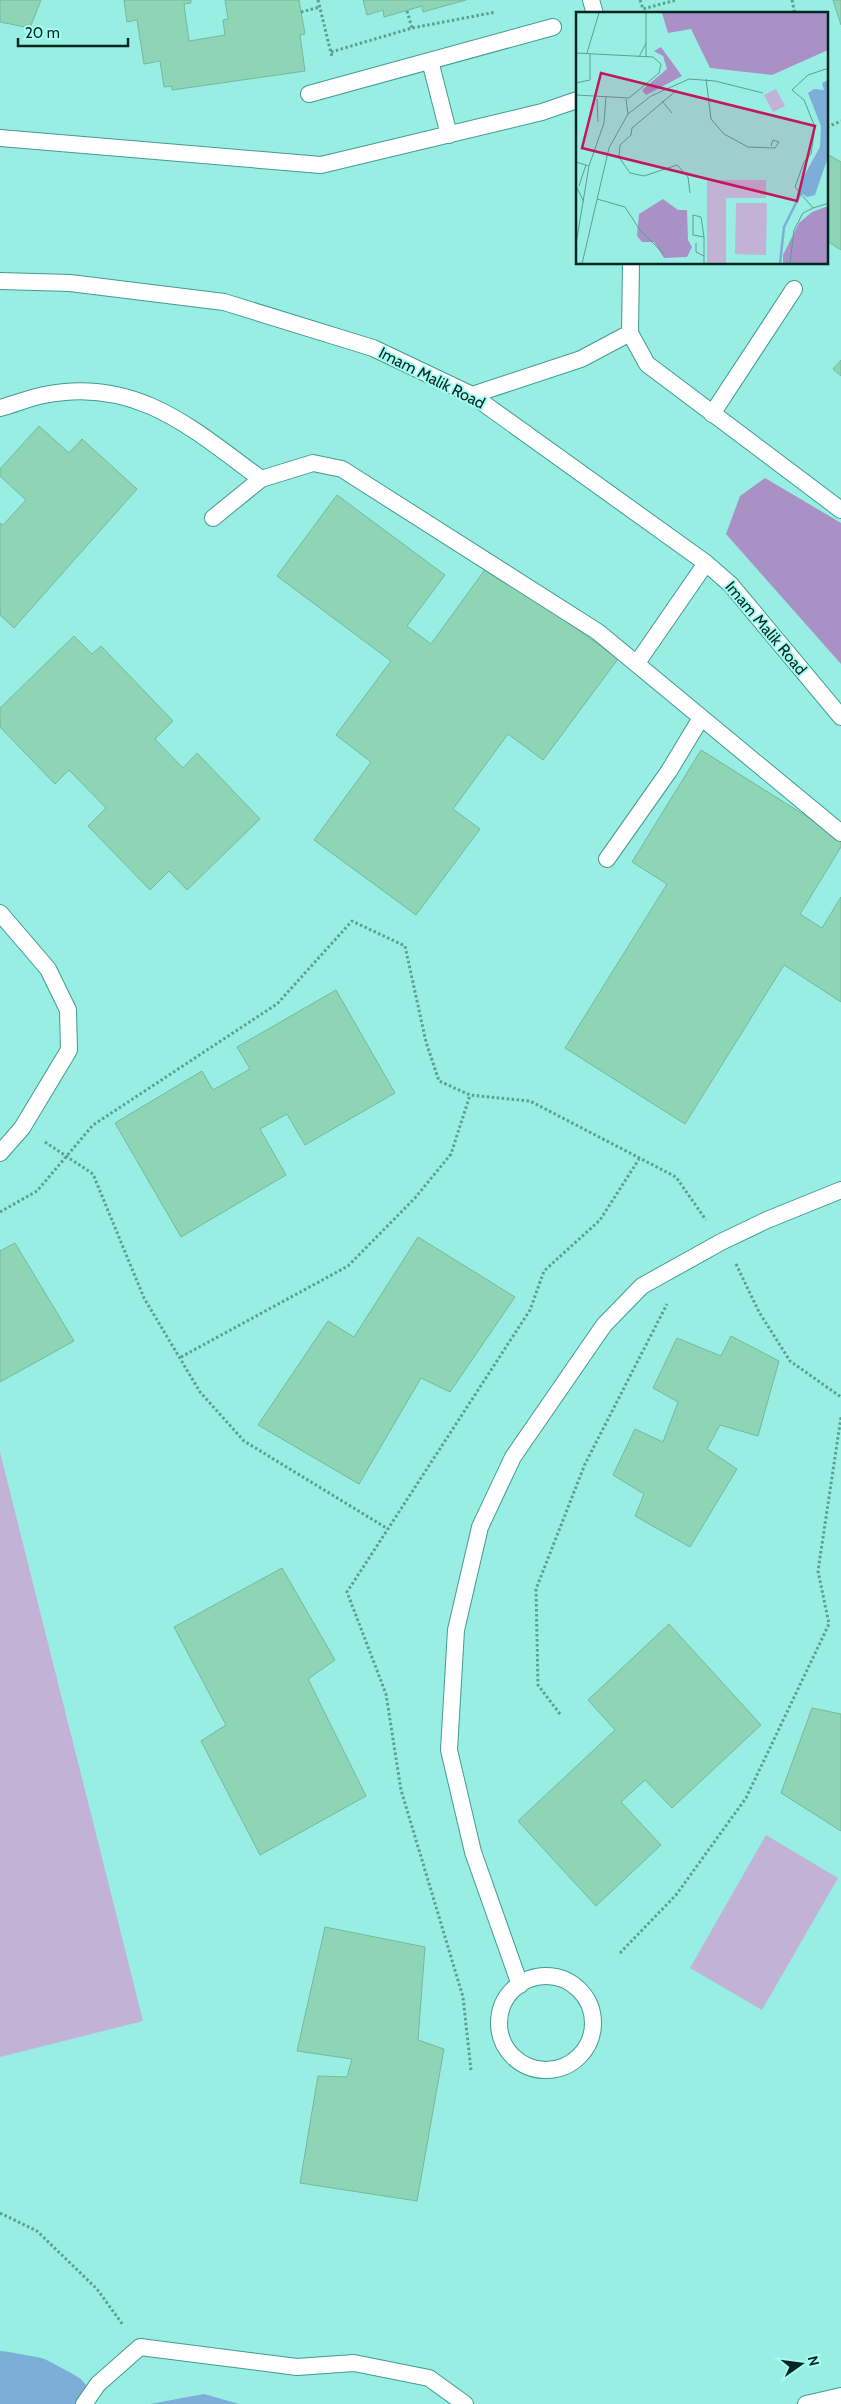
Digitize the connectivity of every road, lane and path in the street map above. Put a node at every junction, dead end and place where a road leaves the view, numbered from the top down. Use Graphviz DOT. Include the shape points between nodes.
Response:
graph roads {
  1 [pos="318,0"];
  2 [pos="640,0"];
  3 [pos="676,0"];
  4 [pos="320,7"];
  5 [pos="505,10"];
  6 [pos="407,11"];
  7 [pos="301,12"];
  8 [pos="553,27"];
  9 [pos="412,28"];
  10 [pos="331,52"];
  11 [pos="332,57"];
  12 [pos="430,61"];
  13 [pos="309,94"];
  14 [pos="576,100"];
  15 [pos="841,121"];
  16 [pos="828,127"];
  17 [pos="449,135"];
  18 [pos="0,138"];
  19 [pos="631,265"];
  20 [pos="0,281"];
  21 [pos="794,289"];
  22 [pos="630,333"];
  23 [pos="472,395"];
  24 [pos="0,408"];
  25 [pos="712,414"];
  26 [pos="262,479"];
  27 [pos="841,510"];
  28 [pos="213,518"];
  29 [pos="706,563"];
  30 [pos="637,663"];
  31 [pos="841,717"];
  32 [pos="701,718"];
  33 [pos="841,833"];
  34 [pos="608,859"];
  35 [pos="0,913"];
  36 [pos="470,1095"];
  37 [pos="45,1142"];
  38 [pos="0,1154"];
  39 [pos="67,1157"];
  40 [pos="841,1190"];
  41 [pos="0,1212"];
  42 [pos="721,1242"];
  43 [pos="671,1297"];
  44 [pos="181,1357"];
  45 [pos="841,1398"];
  46 [pos="841,1417"];
  47 [pos="388,1529"];
  48 [pos="560,1714"];
  49 [pos="620,1953"];
  50 [pos="520,1985"];
  51 [pos="0,2213"];
  52 [pos="140,2347"];
  53 [pos="841,2396"];
  54 [pos="84,2404"];
  55 [pos="465,2404"];
  56 [pos="806,2404"];
  1 -- 4 [label="path"];
  2 -- 3 [label="path" via="643,9"];
  4 -- 7 [label="path"];
  4 -- 10 [label="path"];
  5 -- 9 [label="path"];
  6 -- 9 [label="path"];
  8 -- 12 [label="lane"];
  9 -- 10 [label="path"];
  10 -- 11 [label="path"];
  12 -- 13 [label="lane"];
  12 -- 17 [label="lane"];
  14 -- 17 [label="lane"];
  15 -- 16 [label="path"];
  17 -- 18 [label="lane" via="321,165"];
  19 -- 22 [label="lane"];
  20 -- 23 [label="lane, Imam Malik Road" via="70,283 224,302 374,348"];
  21 -- 25 [label="lane"];
  22 -- 23 [label="lane" via="581,359"];
  22 -- 25 [label="lane" via="647,364"];
  23 -- 29 [label="lane, Imam Malik Road"];
  24 -- 26 [label="lane" via="44,395 92,391 125,395 180,420"];
  25 -- 27 [label="lane"];
  26 -- 28 [label="lane"];
  26 -- 30 [label="lane" via="313,463 342,469 598,632"];
  29 -- 30 [label="lane"];
  29 -- 31 [label="lane, Imam Malik Road" via="732,585"];
  30 -- 32 [label="lane"];
  32 -- 33 [label="lane"];
  32 -- 34 [label="lane"];
  35 -- 38 [label="lane" via="48,969 68,1010 69,1050 22,1128"];
  36 -- 39 [label="path" via="439,1081 426,1042 406,946 352,921 277,1004 93,1125"];
  36 -- 42 [label="path" via="530,1101 676,1177"];
  36 -- 44 [label="path" via="451,1154 415,1198 348,1266"];
  37 -- 39 [label="path"];
  39 -- 41 [label="path" via="37,1191"];
  39 -- 44 [label="path" via="94,1174 144,1298"];
  40 -- 42 [label="lane"];
  42 -- 45 [label="path" via="730,1252 759,1312 790,1361"];
  42 -- 50 [label="lane" via="642,1286 604,1325 513,1456 480,1527 456,1630 449,1750 473,1852"];
  43 -- 48 [label="path" via="585,1464 536,1589 538,1685"];
  44 -- 47 [label="path" via="200,1392 244,1441"];
  46 -- 49 [label="path" via="818,1571 830,1624 746,1798 676,1895"];
  50 -- 50 [label="lane" via="538,1977 555,1977 570,1982 583,1993 592,2014 593,2030 587,2048 576,2060 559,2069 542,2071 513,2057 502,2040 499,2024 504,2003 513,1989"];
  51 -- 52 [label="path" via="37,2231 97,2290"];
  52 -- 54 [label="lane" via="98,2384"];
  52 -- 55 [label="lane" via="298,2366 354,2363 429,2378"];
  53 -- 56 [label="lane"];
}
